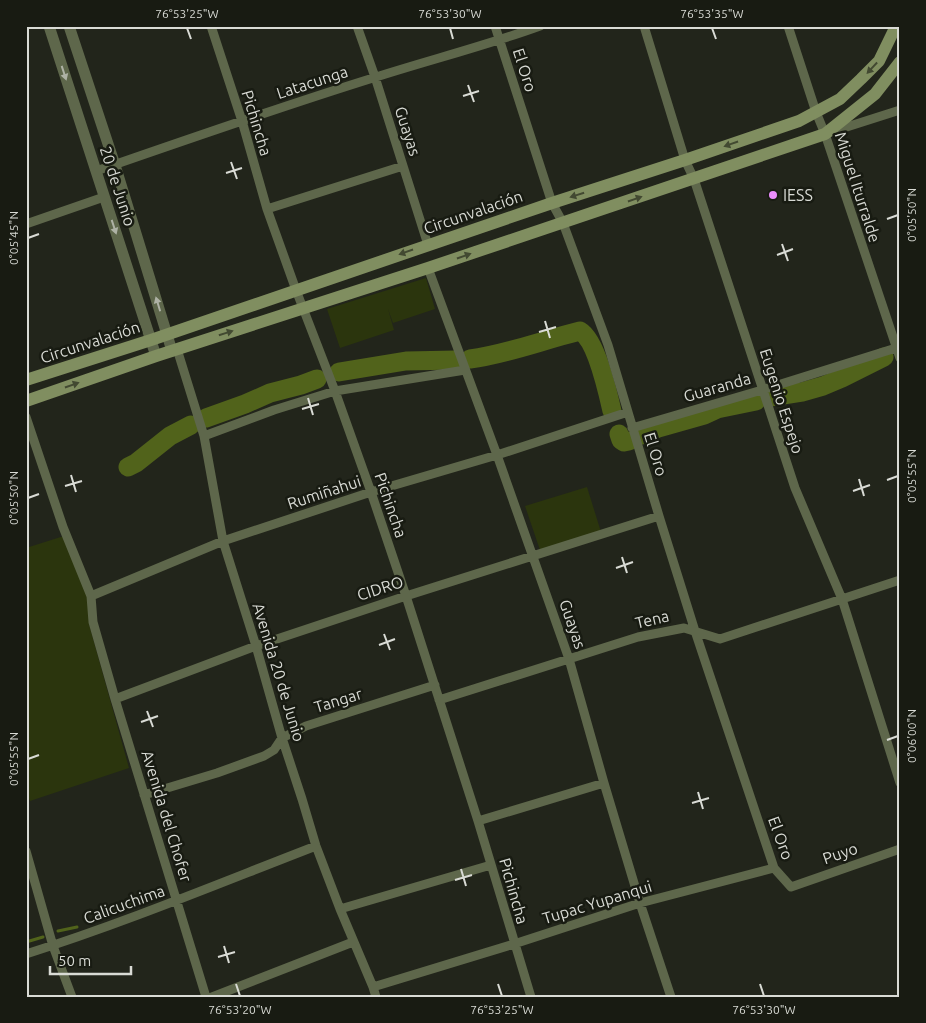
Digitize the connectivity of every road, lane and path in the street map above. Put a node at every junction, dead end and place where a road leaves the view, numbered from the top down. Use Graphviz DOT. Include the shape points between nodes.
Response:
graph roads {
  1 [pos="49,26"];
  2 [pos="69,26"];
  3 [pos="211,26"];
  4 [pos="357,26"];
  5 [pos="495,26"];
  6 [pos="540,26"];
  7 [pos="644,26"];
  8 [pos="788,26"];
  9 [pos="896,26"];
  10 [pos="499,40"];
  11 [pos="900,62"];
  12 [pos="375,77"];
  13 [pos="900,110"];
  14 [pos="816,112"];
  15 [pos="242,121"];
  16 [pos="825,134"];
  17 [pos="685,160"];
  18 [pos="115,165"];
  19 [pos="403,166"];
  20 [pos="96,171"];
  21 [pos="694,179"];
  22 [pos="104,197"];
  23 [pos="552,203"];
  24 [pos="267,208"];
  25 [pos="563,222"];
  26 [pos="26,224"];
  27 [pos="428,245"];
  28 [pos="428,268"];
  29 [pos="296,290"];
  30 [pos="303,308"];
  31 [pos="896,333"];
  32 [pos="168,334"];
  33 [pos="151,340"];
  34 [pos="896,348"];
  35 [pos="175,350"];
  36 [pos="156,356"];
  37 [pos="900,358"];
  38 [pos="465,370"];
  39 [pos="26,380"];
  40 [pos="762,390"];
  41 [pos="335,391"];
  42 [pos="26,401"];
  43 [pos="628,412"];
  44 [pos="26,417"];
  45 [pos="632,428"];
  46 [pos="204,436"];
  47 [pos="497,455"];
  48 [pos="371,492"];
  49 [pos="659,516"];
  50 [pos="222,541"];
  51 [pos="532,555"];
  52 [pos="900,580"];
  53 [pos="91,596"];
  54 [pos="406,596"];
  55 [pos="842,599"];
  56 [pos="695,631"];
  57 [pos="256,646"];
  58 [pos="569,659"];
  59 [pos="435,685"];
  60 [pos="115,699"];
  61 [pos="439,700"];
  62 [pos="282,738"];
  63 [pos="604,783"];
  64 [pos="900,783"];
  65 [pos="144,795"];
  66 [pos="478,821"];
  67 [pos="316,846"];
  68 [pos="900,848"];
  69 [pos="26,851"];
  70 [pos="491,865"];
  71 [pos="774,868"];
  72 [pos="791,887"];
  73 [pos="177,900"];
  74 [pos="640,903"];
  75 [pos="340,910"];
  76 [pos="353,942"];
  77 [pos="514,944"];
  78 [pos="53,946"];
  79 [pos="26,954"];
  80 [pos="372,987"];
  81 [pos="72,997"];
  82 [pos="206,997"];
  83 [pos="212,997"];
  84 [pos="376,997"];
  85 [pos="531,997"];
  86 [pos="671,997"];
  1 -- 20 [label="street, 20 de Junio, one-way"];
  2 -- 18 [label="street, 20 de Junio"];
  3 -- 15 [label="street, Pichincha"];
  4 -- 12 [label="street, Guayas"];
  5 -- 10 [label="street, El Oro"];
  6 -- 10 [label="street, Latacunga"];
  7 -- 17 [label="street, Eugenio Espejo"];
  8 -- 14 [label="street, Miguel Iturralde"];
  9 -- 14 [label="main road, Circunvalación, one-way" via="879,61 840,100"];
  10 -- 12 [label="street, Latacunga"];
  10 -- 23 [label="street, El Oro"];
  11 -- 16 [label="main road, Circunvalación" via="876,94"];
  12 -- 15 [label="street, Latacunga"];
  12 -- 19 [label="street, Guayas"];
  13 -- 16 [label="street"];
  14 -- 16 [label="street, Miguel Iturralde"];
  14 -- 17 [label="main road, Circunvalación, one-way" via="799,121"];
  15 -- 18 [label="street, Latacunga"];
  15 -- 24 [label="street, Pichincha"];
  16 -- 21 [label="main road, Circunvalación"];
  16 -- 31 [label="street, Miguel Iturralde"];
  17 -- 21 [label="street, Eugenio Espejo"];
  17 -- 23 [label="main road, Circunvalación, one-way"];
  18 -- 20 [label="street, Latacunga"];
  32 -- 18 [label="street, 20 de Junio, one-way"];
  19 -- 24 [label="street"];
  19 -- 27 [label="street, Guayas"];
  20 -- 22 [label="street, 20 de Junio"];
  25 -- 21 [label="main road, Circunvalación, one-way"];
  21 -- 40 [label="street, Eugenio Espejo"];
  22 -- 26 [label="street"];
  22 -- 33 [label="street, 20 de Junio, one-way"];
  23 -- 25 [label="street, El Oro"];
  23 -- 27 [label="main road, Circunvalación"];
  24 -- 29 [label="street, Pichincha"];
  28 -- 25 [label="main road, Circunvalación, one-way"];
  25 -- 43 [label="street, El Oro" via="608,345"];
  27 -- 29 [label="main road, Circunvalación, one-way"];
  28 -- 30 [label="main road, Circunvalación"];
  28 -- 38 [label="street, Guayas"];
  29 -- 30 [label="street, Pichincha"];
  29 -- 32 [label="main road, Circunvalación"];
  35 -- 30 [label="main road, Circunvalación, one-way"];
  30 -- 41 [label="street, Pichincha"];
  31 -- 34 [label="street, Miguel Iturralde"];
  32 -- 33 [label="main road, Circunvalación"];
  32 -- 35 [label="street, 20 de Junio"];
  33 -- 36 [label="street, 20 de Junio"];
  33 -- 39 [label="main road, Circunvalación"];
  34 -- 37 [label="street, Miguel Iturralde"];
  34 -- 40 [label="street, Guaranda"];
  35 -- 36 [label="main road, Circunvalación"];
  35 -- 46 [label="street, Avenida 20 de Junio"];
  42 -- 36 [label="main road, Circunvalación, one-way"];
  38 -- 41 [label="street"];
  38 -- 47 [label="street, Guayas"];
  40 -- 45 [label="street, Guaranda"];
  40 -- 55 [label="street, Eugenio Espejo" via="795,488"];
  41 -- 46 [label="street"];
  41 -- 48 [label="street, Pichincha"];
  43 -- 45 [label="street, El Oro"];
  43 -- 47 [label="street, Rumiñahui"];
  44 -- 53 [label="street, Avenida del Chofer" via="63,527"];
  45 -- 49 [label="street, El Oro"];
  46 -- 50 [label="street, Avenida 20 de Junio"];
  47 -- 48 [label="street, Rumiñahui"];
  47 -- 51 [label="street, Guayas"];
  48 -- 50 [label="street, Rumiñahui"];
  48 -- 54 [label="street, Pichincha"];
  49 -- 51 [label="street, CIDRO"];
  49 -- 56 [label="street, El Oro"];
  50 -- 53 [label="street, Rumiñahui"];
  50 -- 57 [label="street, Avenida 20 de Junio"];
  51 -- 54 [label="street, CIDRO"];
  51 -- 58 [label="street, Guayas"];
  52 -- 55 [label="street, Tena"];
  53 -- 60 [label="street, Avenida del Chofer" via="93,622"];
  54 -- 57 [label="street, CIDRO"];
  54 -- 59 [label="street, Pichincha"];
  55 -- 56 [label="street, Tena" via="720,639"];
  55 -- 64 [label="street, Eugenio Espejo"];
  56 -- 58 [label="street, Tena" via="684,628 638,637"];
  56 -- 71 [label="street, El Oro"];
  57 -- 60 [label="street, CIDRO"];
  57 -- 62 [label="street, Avenida 20 de Junio"];
  58 -- 61 [label="street, Tena"];
  58 -- 63 [label="street, Guayas"];
  59 -- 61 [label="street, Pichincha"];
  59 -- 62 [label="street, Tangar" via="306,726"];
  60 -- 65 [label="street, Avenida del Chofer"];
  61 -- 66 [label="street, Pichincha"];
  62 -- 65 [label="street, Tangar" via="274,750 264,756"];
  62 -- 67 [label="street, Avenida 20 de Junio"];
  63 -- 66 [label="street"];
  63 -- 74 [label="street, Guayas"];
  65 -- 73 [label="street, Avenida del Chofer"];
  66 -- 70 [label="street, Pichincha"];
  67 -- 73 [label="street, Calicuchima"];
  67 -- 75 [label="street, Avenida 20 de Junio"];
  68 -- 72 [label="street, Puyo"];
  69 -- 78 [label="street"];
  70 -- 75 [label="street"];
  70 -- 77 [label="street, Pichincha"];
  71 -- 72 [label="street, El Oro"];
  71 -- 74 [label="street, Tupac Yupanqui"];
  73 -- 78 [label="street, Calicuchima"];
  73 -- 82 [label="street, Avenida del Chofer"];
  74 -- 77 [label="street, Tupac Yupanqui"];
  74 -- 86 [label="street, Guayas"];
  75 -- 76 [label="street, Avenida 20 de Junio"];
  76 -- 80 [label="street, Avenida 20 de Junio"];
  76 -- 83 [label="street"];
  77 -- 80 [label="street, Tupac Yupanqui"];
  77 -- 85 [label="street, Pichincha"];
  78 -- 79 [label="street, Calicuchima"];
  78 -- 81 [label="street"];
  80 -- 84 [label="street, Avenida 20 de Junio"];
}
